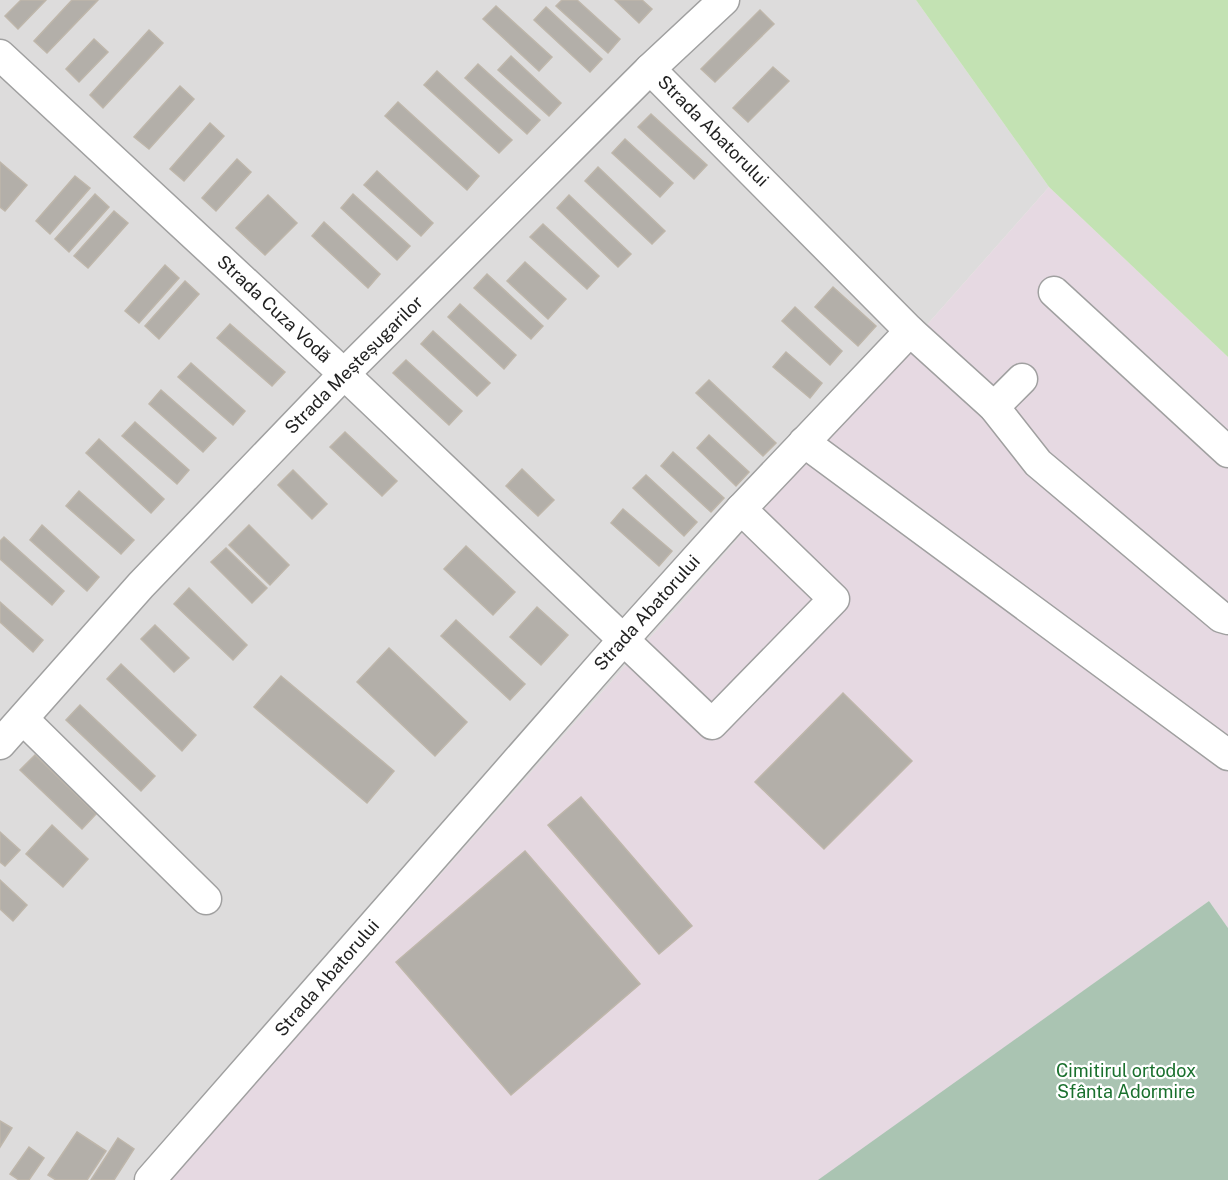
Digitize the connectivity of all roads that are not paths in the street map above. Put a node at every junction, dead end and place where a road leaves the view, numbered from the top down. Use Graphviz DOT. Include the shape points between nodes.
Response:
graph roads {
  1 [pos="724,0"];
  2 [pos="0,55"];
  3 [pos="650,69"];
  4 [pos="1054,292"];
  5 [pos="910,331"];
  6 [pos="344,374"];
  7 [pos="1022,379"];
  8 [pos="994,407"];
  9 [pos="804,442"];
  10 [pos="1228,452"];
  11 [pos="741,509"];
  12 [pos="1228,619"];
  13 [pos="624,639"];
  14 [pos="24,719"];
  15 [pos="0,744"];
  16 [pos="1228,755"];
  17 [pos="206,899"];
  18 [pos="150,1180"];
  1 -- 3 [label="street, Strada Meșteșugarilor"];
  2 -- 6 [label="street, Strada Cuza Vodă"];
  3 -- 5 [label="street, Strada Abatorului"];
  3 -- 6 [label="street, Strada Meșteșugarilor"];
  4 -- 10 [label="street"];
  5 -- 8 [label="street"];
  5 -- 9 [label="street, Strada Abatorului"];
  6 -- 13 [label="street, Strada Cuza Vodă"];
  6 -- 14 [label="street, Strada Meșteșugarilor" via="141,585"];
  7 -- 8 [label="street"];
  8 -- 12 [label="street" via="1038,463"];
  9 -- 11 [label="street, Strada Abatorului"];
  9 -- 16 [label="street"];
  11 -- 13 [label="street, Strada Abatorului"];
  11 -- 13 [label="street, Strada Cuza Vodă" via="834,599 712,724"];
  13 -- 18 [label="street, Strada Abatorului"];
  14 -- 15 [label="street, Strada Meșteșugarilor"];
  14 -- 17 [label="street"];
}
